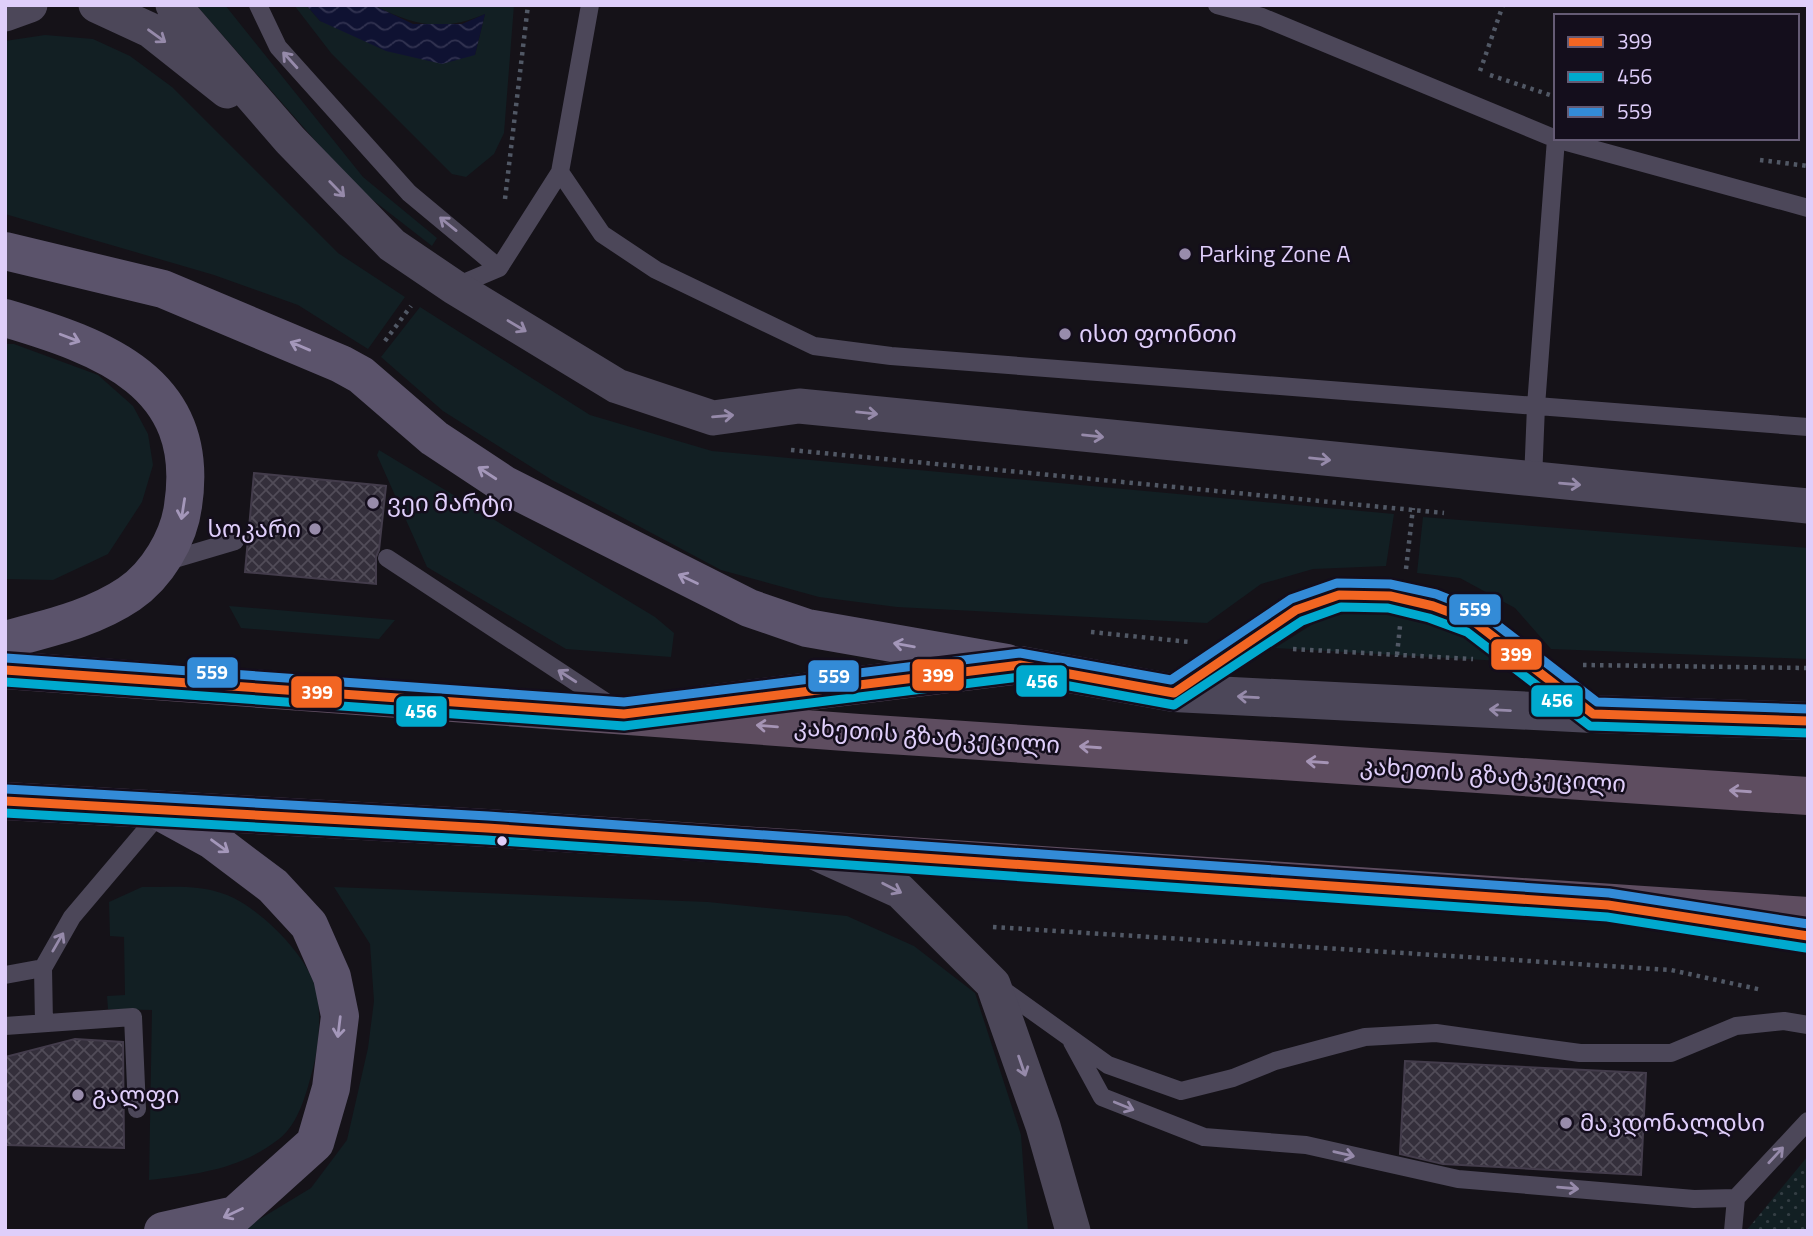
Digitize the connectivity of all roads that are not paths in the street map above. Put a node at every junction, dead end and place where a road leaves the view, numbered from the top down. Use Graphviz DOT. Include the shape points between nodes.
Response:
graph roads {
  1 [pos="30,5"];
  2 [pos="96,5"];
  3 [pos="173,5"];
  4 [pos="258,5"];
  5 [pos="590,5"];
  6 [pos="1217,5"];
  7 [pos="5,14"];
  8 [pos="1554,138"];
  9 [pos="290,140"];
  10 [pos="1556,140"];
  11 [pos="1560,140"];
  12 [pos="560,172"];
  13 [pos="1808,208"];
  14 [pos="5,251"];
  15 [pos="499,268"];
  16 [pos="454,287"];
  17 [pos="5,318"];
  18 [pos="1536,406"];
  19 [pos="1808,427"];
  20 [pos="1533,480"];
  21 [pos="1808,506"];
  22 [pos="234,541"];
  23 [pos="387,558"];
  24 [pos="158,564"];
  25 [pos="5,640"];
  26 [pos="1020,665"];
  27 [pos="5,670"];
  28 [pos="1174,693"];
  29 [pos="624,714"];
  30 [pos="1593,715"];
  31 [pos="1808,721"];
  32 [pos="1808,796"];
  33 [pos="5,801"];
  34 [pos="161,812"];
  35 [pos="808,849"];
  36 [pos="1608,905"];
  37 [pos="1808,916"];
  38 [pos="1808,936"];
  39 [pos="43,968"];
  40 [pos="5,975"];
  41 [pos="993,984"];
  42 [pos="44,1023"];
  43 [pos="1808,1026"];
  44 [pos="5,1027"];
  45 [pos="1069,1036"];
  46 [pos="137,1109"];
  47 [pos="1808,1121"];
  48 [pos="1736,1198"];
  49 [pos="163,1231"];
  50 [pos="1073,1231"];
  51 [pos="1733,1231"];
  1 -- 7 [label="street"];
  2 -- 9 [label="street, one-way" via="150,30"];
  3 -- 9 [label="street"];
  15 -- 4 [label="lane, one-way" via="409,193 278,47"];
  5 -- 12 [label="lane"];
  6 -- 8 [label="lane" via="1262,17"];
  9 -- 16 [label="street, one-way" via="392,245"];
  10 -- 18 [label="lane"];
  11 -- 13 [label="lane"];
  12 -- 15 [label="lane"];
  12 -- 18 [label="lane" via="602,234 656,271 814,346 891,356"];
  26 -- 14 [label="main road, one-way" via="807,628 750,608 505,485 434,438 341,363 163,289"];
  15 -- 16 [label="lane"];
  16 -- 20 [label="street, one-way" via="617,386 713,418 799,406"];
  17 -- 24 [label="main road, one-way" via="100,350 159,393 183,439 186,487 180,526"];
  18 -- 19 [label="lane"];
  18 -- 20 [label="lane"];
  20 -- 21 [label="street, one-way"];
  22 -- 24 [label="lane"];
  29 -- 23 [label="lane, one-way"];
  24 -- 25 [label="main road" via="132,592 103,610"];
  26 -- 28 [label="street"];
  26 -- 29 [label="highway"];
  27 -- 29 [label="highway, კახეთის გზატკეცილი"];
  30 -- 28 [label="street, one-way"];
  28 -- 30 [label="lane" via="1296,610 1339,595 1403,599 1473,621"];
  32 -- 29 [label="highway, კახეთის გზატკეცილი, one-way"];
  30 -- 31 [label="street"];
  33 -- 34 [label="highway"];
  34 -- 35 [label="highway"];
  39 -- 34 [label="lane, one-way" via="72,917"];
  34 -- 49 [label="main road, one-way" via="212,840 273,886 309,925 332,977 340,1016 331,1088 315,1143 235,1215"];
  35 -- 36 [label="highway"];
  35 -- 41 [label="street, one-way" via="900,891"];
  36 -- 37 [label="highway"];
  36 -- 38 [label="highway"];
  39 -- 40 [label="lane"];
  39 -- 42 [label="lane"];
  41 -- 45 [label="lane"];
  41 -- 50 [label="street, one-way" via="1043,1126"];
  42 -- 44 [label="lane"];
  42 -- 46 [label="lane" via="133,1017"];
  43 -- 45 [label="lane" via="1784,1021 1736,1026 1671,1053 1580,1052 1436,1033 1365,1037 1181,1091 1108,1065"];
  45 -- 48 [label="lane, one-way" via="1102,1097 1204,1137 1306,1145 1458,1179 1694,1199"];
  48 -- 47 [label="lane, one-way"];
  48 -- 51 [label="lane"];
}
